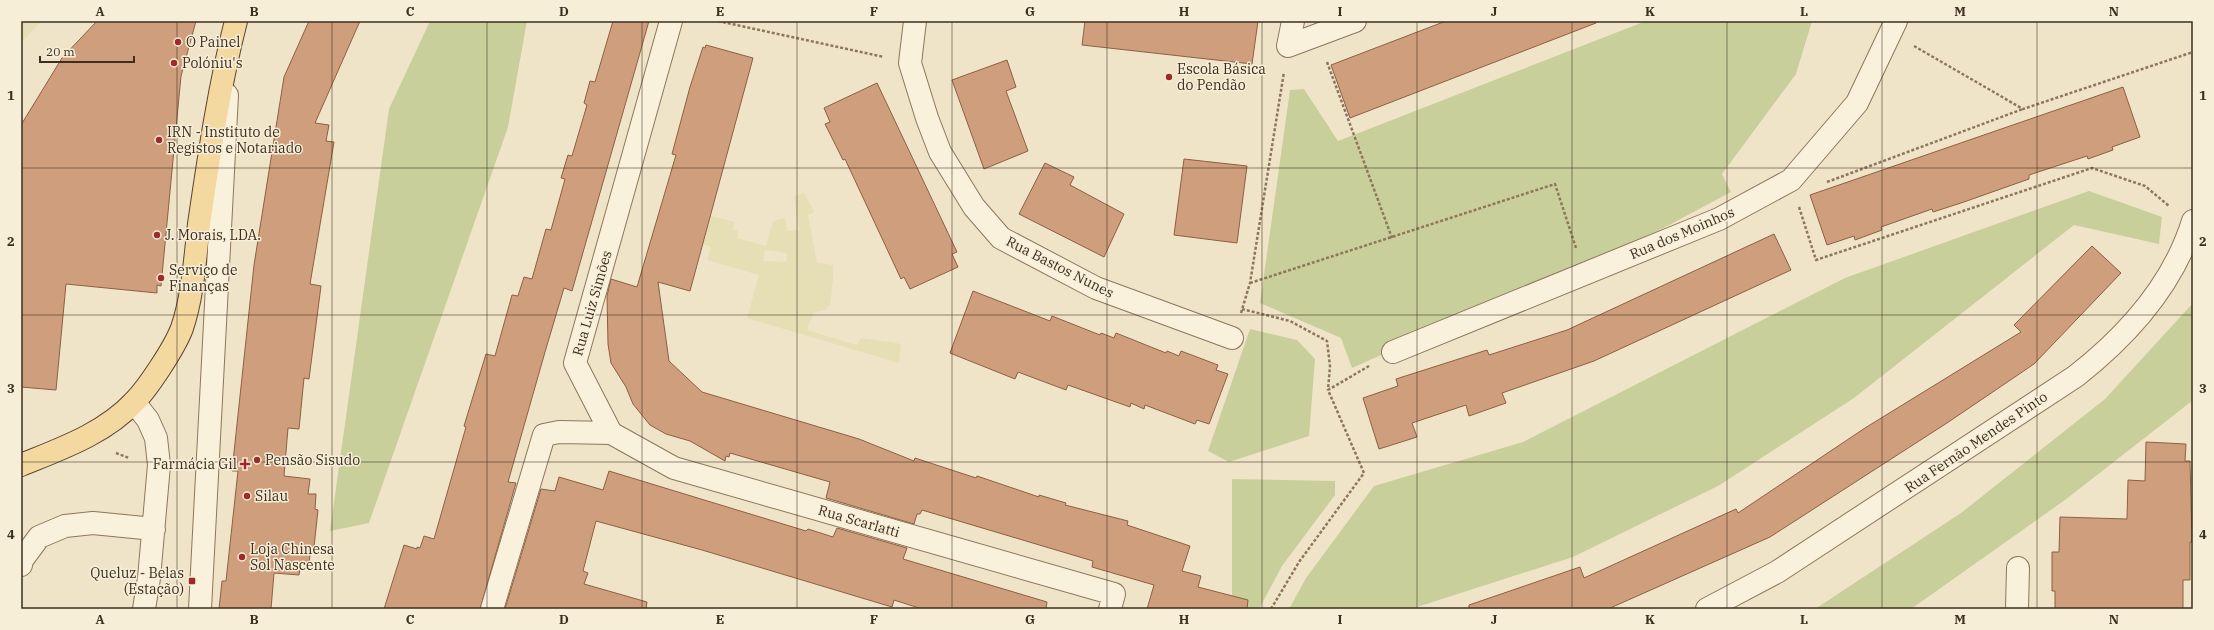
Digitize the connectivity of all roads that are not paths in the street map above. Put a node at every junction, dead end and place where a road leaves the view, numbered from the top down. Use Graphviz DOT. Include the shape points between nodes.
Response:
graph roads {
  1 [pos="236,21"];
  2 [pos="671,21"];
  3 [pos="914,21"];
  4 [pos="1293,21"];
  5 [pos="1355,21"];
  6 [pos="1893,27"];
  7 [pos="230,47"];
  8 [pos="2192,223"];
  9 [pos="1232,338"];
  10 [pos="1392,352"];
  11 [pos="134,402"];
  12 [pos="611,433"];
  13 [pos="21,465"];
  14 [pos="154,528"];
  15 [pos="21,565"];
  16 [pos="2018,568"];
  17 [pos="1112,602"];
  18 [pos="144,609"];
  19 [pos="200,609"];
  20 [pos="492,609"];
  21 [pos="1707,609"];
  22 [pos="2018,609"];
  1 -- 7 [label="main road"];
  2 -- 12 [label="street, Rua Luiz Simões" via="576,363"];
  3 -- 9 [label="street, Rua Bastos Nunes" via="910,63 940,152 974,207 1001,238 1096,288"];
  4 -- 5 [label="street" via="1288,46"];
  6 -- 10 [label="street, Rua dos Moinhos" via="1857,104 1791,180 1719,219"];
  7 -- 11 [label="main road" via="214,126 190,294 181,329 161,365"];
  7 -- 19 [label="street"];
  8 -- 21 [label="street, Rua Fernão Mendes Pinto" via="2176,261 2151,302 2123,336 2094,362 1937,469 1784,568"];
  11 -- 13 [label="main road" via="98,430"];
  11 -- 14 [label="street" via="148,420 156,438 159,465"];
  12 -- 17 [label="street, Rua Scarlatti" via="674,468"];
  12 -- 20 [label="street" via="559,432 544,435"];
  14 -- 15 [label="street" via="93,523 65,526 39,537"];
  14 -- 18 [label="street"];
  16 -- 22 [label="street"];
}
